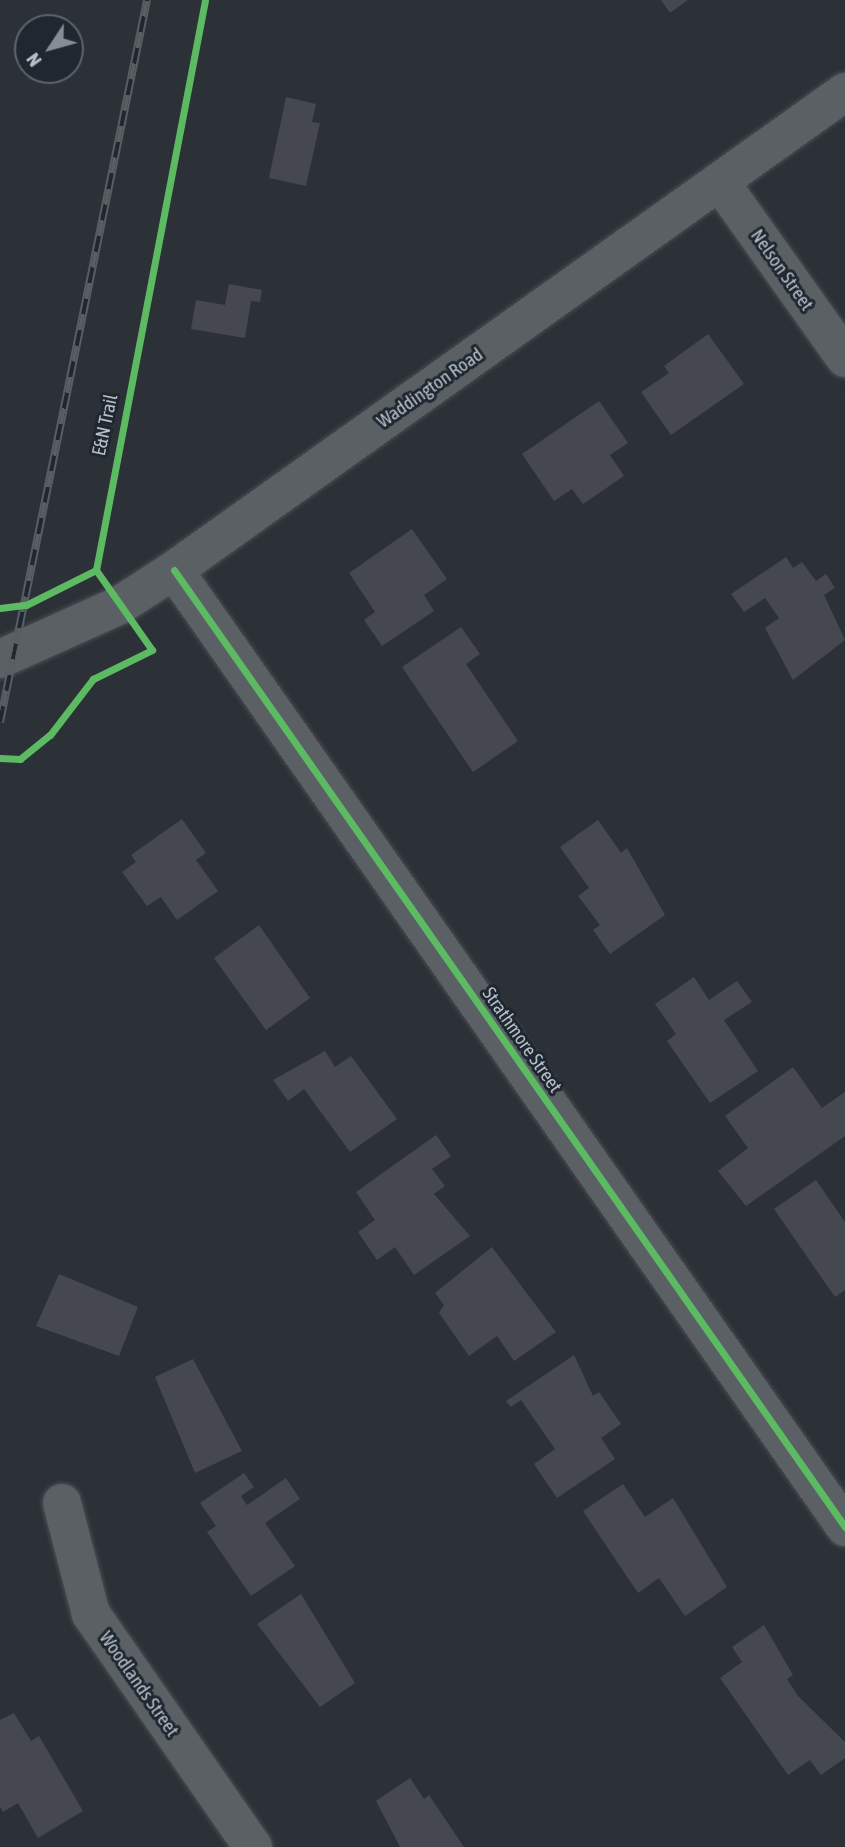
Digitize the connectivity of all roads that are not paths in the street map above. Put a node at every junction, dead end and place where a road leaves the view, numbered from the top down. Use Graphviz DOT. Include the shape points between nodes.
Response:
graph roads {
  1 [pos="845,92"];
  2 [pos="720,181"];
  3 [pos="845,358"];
  4 [pos="174,570"];
  5 [pos="0,659"];
  6 [pos="62,1503"];
  7 [pos="845,1527"];
  8 [pos="253,1847"];
  1 -- 2 [label="street, Waddington Road"];
  2 -- 3 [label="street, Nelson Street"];
  2 -- 4 [label="street, Waddington Road"];
  4 -- 5 [label="street, Waddington Road" via="120,605"];
  4 -- 7 [label="street, Strathmore Street"];
  6 -- 8 [label="street, Woodlands Street" via="91,1614"];
}
